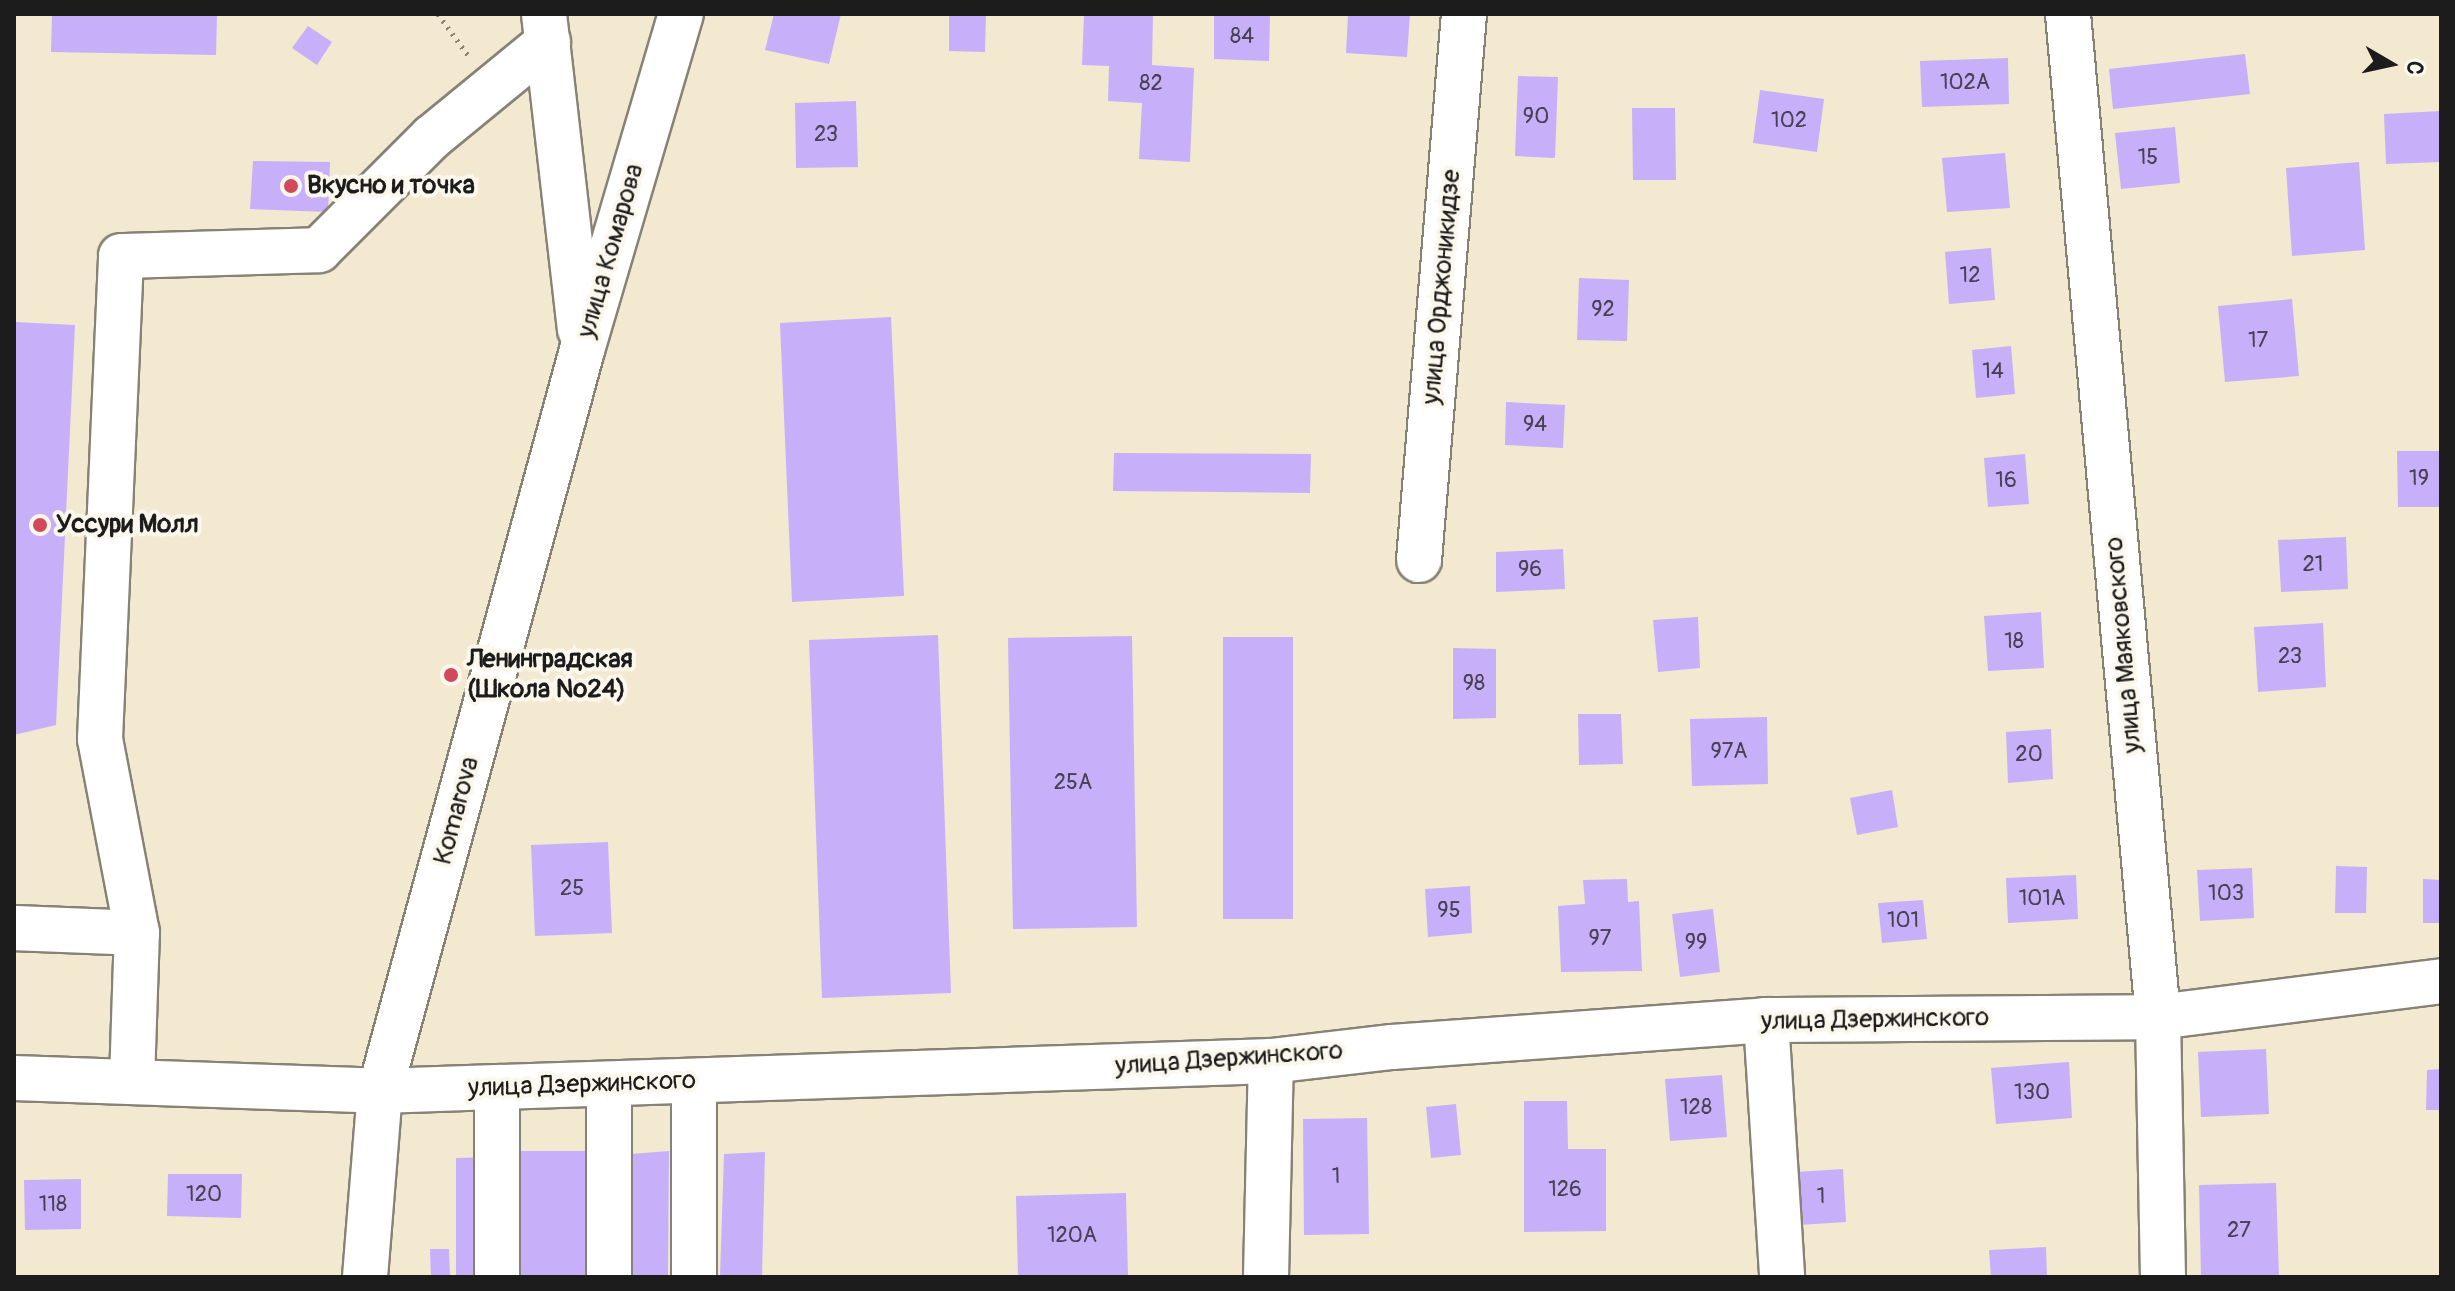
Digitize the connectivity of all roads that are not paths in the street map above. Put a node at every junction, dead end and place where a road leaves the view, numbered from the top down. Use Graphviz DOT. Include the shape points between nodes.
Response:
graph roads {
  1 [pos="681,14"];
  2 [pos="1464,14"];
  3 [pos="2068,14"];
  4 [pos="546,28"];
  5 [pos="582,350"];
  6 [pos="1419,560"];
  7 [pos="14,928"];
  8 [pos="137,933"];
  9 [pos="2441,981"];
  10 [pos="2158,1017"];
  11 [pos="1766,1020"];
  12 [pos="1271,1061"];
  13 [pos="14,1078"];
  14 [pos="132,1081"];
  15 [pos="694,1081"];
  16 [pos="609,1085"];
  17 [pos="497,1088"];
  18 [pos="380,1091"];
  19 [pos="365,1277"];
  20 [pos="497,1277"];
  21 [pos="609,1277"];
  22 [pos="694,1277"];
  23 [pos="1266,1277"];
  24 [pos="1782,1277"];
  25 [pos="2163,1277"];
  1 -- 5 [label="main road, улица Комарова"];
  2 -- 6 [label="main road, улица Орджоникидзе"];
  3 -- 10 [label="main road, улица Маяковского"];
  4 -- 5 [label="main road, улица Комарова"];
  4 -- 8 [label="main road" via="491,88 432,137 319,250 121,256 100,739"];
  5 -- 18 [label="main road, Komarova"];
  7 -- 8 [label="main road"];
  8 -- 14 [label="main road"];
  9 -- 10 [label="main road, улица Дзержинского"];
  10 -- 11 [label="main road, улица Дзержинского"];
  10 -- 25 [label="main road, улица Маяковского"];
  11 -- 12 [label="main road, улица Дзержинского"];
  11 -- 24 [label="main road"];
  12 -- 15 [label="main road, улица Дзержинского"];
  12 -- 23 [label="main road"];
  13 -- 14 [label="main road, улица Дзержинского"];
  14 -- 18 [label="main road, улица Дзержинского"];
  15 -- 16 [label="main road, улица Дзержинского"];
  15 -- 22 [label="main road"];
  16 -- 17 [label="main road, улица Дзержинского"];
  16 -- 21 [label="main road"];
  17 -- 18 [label="main road, улица Дзержинского"];
  17 -- 20 [label="main road"];
  18 -- 19 [label="main road, Komarova"];
}
